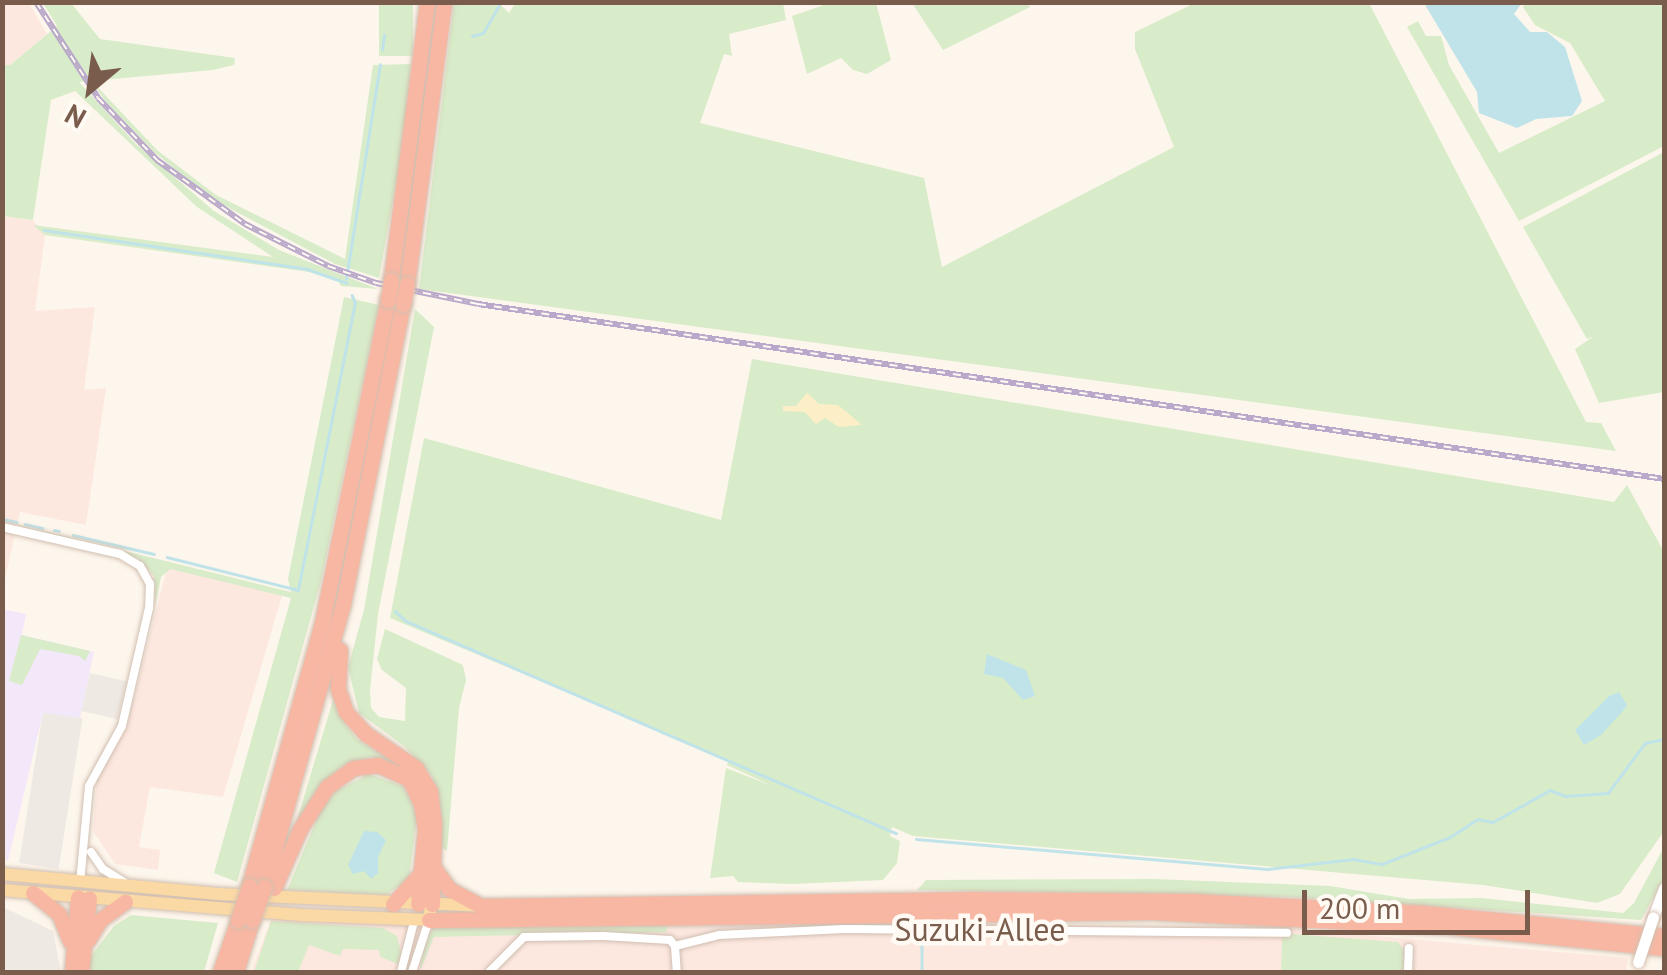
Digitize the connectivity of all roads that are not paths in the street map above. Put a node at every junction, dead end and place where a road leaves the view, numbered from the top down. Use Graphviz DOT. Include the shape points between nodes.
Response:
graph roads {
  1 [pos="427,2"];
  2 [pos="444,2"];
  3 [pos="399,282"];
  4 [pos="396,302"];
  5 [pos="2,527"];
  6 [pos="344,604"];
  7 [pos="85,832"];
  8 [pos="91,852"];
  9 [pos="429,867"];
  10 [pos="2,874"];
  11 [pos="262,887"];
  12 [pos="138,888"];
  13 [pos="1664,888"];
  14 [pos="2,890"];
  15 [pos="84,891"];
  16 [pos="34,893"];
  17 [pos="125,902"];
  18 [pos="393,904"];
  19 [pos="482,906"];
  20 [pos="423,912"];
  21 [pos="250,920"];
  22 [pos="1287,933"];
  23 [pos="1664,936"];
  24 [pos="676,946"];
  25 [pos="1410,948"];
  26 [pos="1664,948"];
  27 [pos="78,951"];
  28 [pos="1636,967"];
  29 [pos="72,972"];
  30 [pos="81,972"];
  31 [pos="220,972"];
  32 [pos="236,972"];
  33 [pos="401,972"];
  34 [pos="412,972"];
  35 [pos="489,972"];
  36 [pos="677,972"];
  37 [pos="1408,972"];
  1 -- 3 [label="highway"];
  2 -- 3 [label="highway"];
  3 -- 4 [label="highway, bridge"];
  4 -- 6 [label="highway"];
  4 -- 11 [label="highway"];
  5 -- 7 [label="street" via="120,554 140,566 150,584 122,726 93,773"];
  6 -- 9 [label="highway" via="337,666 342,704 358,728 423,776 433,800"];
  6 -- 11 [label="highway"];
  7 -- 8 [label="street"];
  7 -- 15 [label="street"];
  8 -- 12 [label="street" via="103,869"];
  8 -- 15 [label="street"];
  9 -- 11 [label="highway" via="414,785 392,769 365,765 327,787"];
  9 -- 18 [label="highway"];
  9 -- 19 [label="highway" via="450,889"];
  9 -- 20 [label="highway"];
  10 -- 15 [label="main road"];
  11 -- 21 [label="highway"];
  11 -- 21 [label="highway, bridge"];
  12 -- 15 [label="main road"];
  12 -- 18 [label="main road"];
  13 -- 28 [label="street, bridge"];
  14 -- 16 [label="main road"];
  15 -- 16 [label="main road"];
  15 -- 17 [label="main road"];
  15 -- 27 [label="highway"];
  16 -- 27 [label="highway" via="59,914"];
  17 -- 20 [label="main road"];
  17 -- 27 [label="highway" via="100,920"];
  18 -- 20 [label="main road"];
  19 -- 20 [label="main road"];
  19 -- 23 [label="highway" via="1191,901 1424,913"];
  20 -- 26 [label="highway" via="1152,912 1424,925"];
  20 -- 33 [label="street"];
  20 -- 34 [label="street"];
  21 -- 31 [label="highway"];
  21 -- 32 [label="highway"];
  22 -- 24 [label="street, Suzuki-Allee" via="844,929 719,935"];
  24 -- 35 [label="street" via="661,937 524,938"];
  24 -- 36 [label="street"];
  25 -- 37 [label="street"];
  27 -- 29 [label="highway"];
  27 -- 30 [label="highway"];
}
